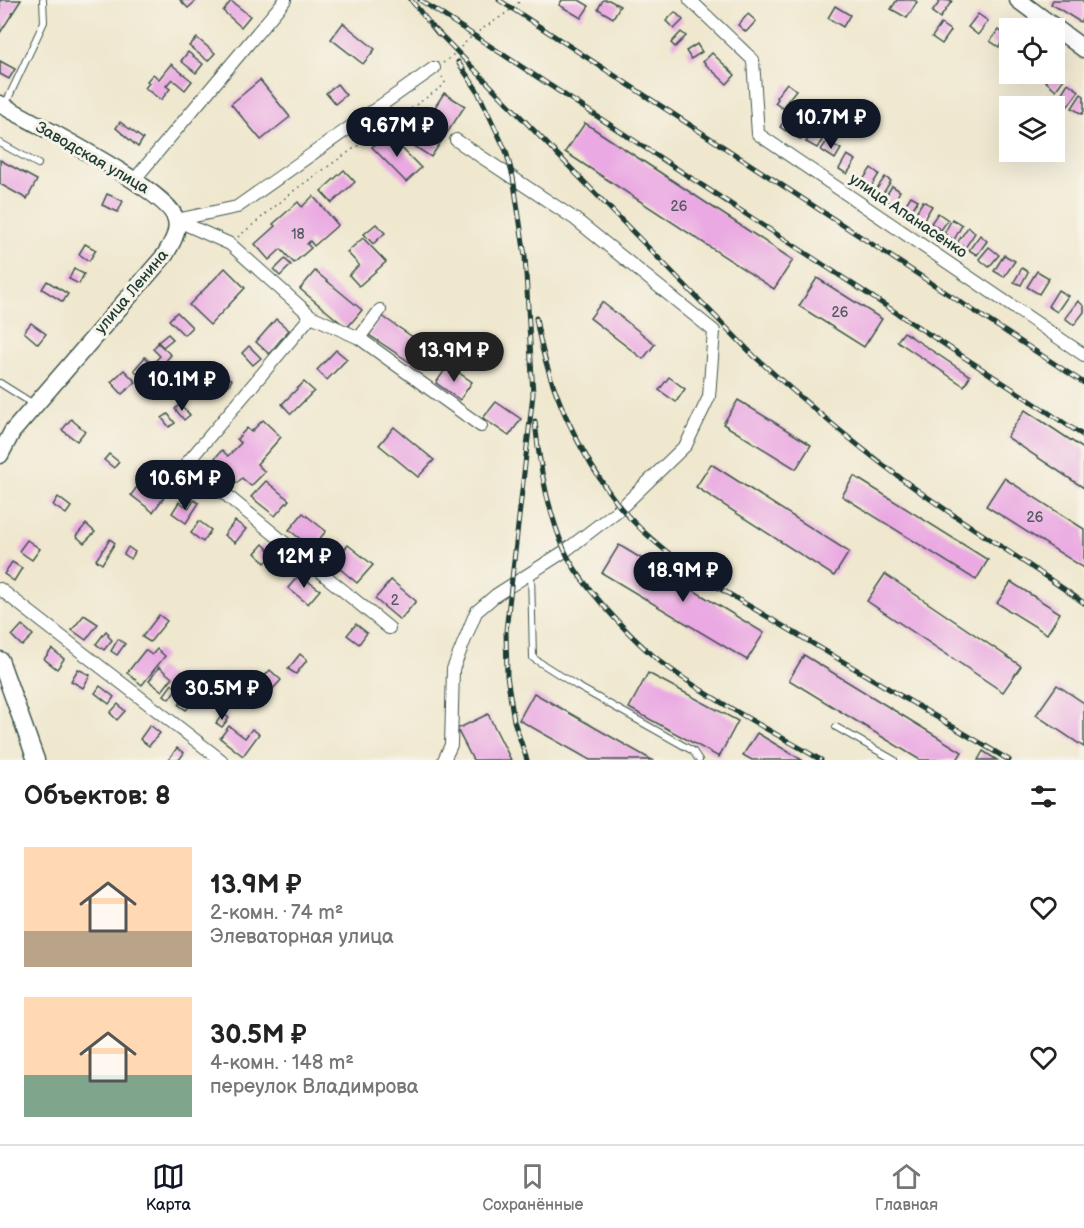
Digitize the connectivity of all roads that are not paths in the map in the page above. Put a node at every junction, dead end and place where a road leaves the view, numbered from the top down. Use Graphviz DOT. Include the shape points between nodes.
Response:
graph roads {
  1 [pos="43,0"];
  2 [pos="285,0"];
  3 [pos="690,0"];
  4 [pos="1018,0"];
  5 [pos="1084,49"];
  6 [pos="434,68"];
  7 [pos="2,105"];
  8 [pos="456,140"];
  9 [pos="0,143"];
  10 [pos="38,164"];
  11 [pos="135,179"];
  12 [pos="176,220"];
  13 [pos="380,310"];
  14 [pos="311,316"];
  15 [pos="359,338"];
  16 [pos="1084,355"];
  17 [pos="0,383"];
  18 [pos="35,405"];
  19 [pos="481,426"];
  20 [pos="0,455"];
  21 [pos="531,572"];
  22 [pos="0,589"];
  23 [pos="389,628"];
  24 [pos="1,666"];
  25 [pos="836,727"];
  26 [pos="36,760"];
  27 [pos="220,760"];
  28 [pos="444,760"];
  29 [pos="699,760"];
  30 [pos="894,760"];
  1 -- 7 [label="lane" via="44,22"];
  2 -- 11 [label="street"];
  3 -- 16 [label="street, улица Апанасенко" via="753,60 758,134"];
  4 -- 5 [label="main road"];
  6 -- 12 [label="street" via="237,207"];
  7 -- 11 [label="main road, Заводская улица"];
  8 -- 21 [label="street" via="575,219 714,331 709,397 686,445 621,508"];
  9 -- 10 [label="lane"];
  11 -- 12 [label="main road, Заводская улица" via="170,206"];
  12 -- 14 [label="street" via="230,244"];
  12 -- 18 [label="main road, улица Ленина" via="175,238 165,255"];
  13 -- 15 [label="street"];
  14 -- 15 [label="street"];
  14 -- 23 [label="street" via="187,463"];
  15 -- 19 [label="street"];
  17 -- 18 [label="lane"];
  18 -- 20 [label="main road, улица Ленина" via="12,432"];
  21 -- 28 [label="street" via="476,612 453,669 451,745"];
  21 -- 29 [label="lane" via="533,658 693,751"];
  22 -- 27 [label="street"];
  24 -- 26 [label="main road"];
  25 -- 30 [label="lane"];
}
